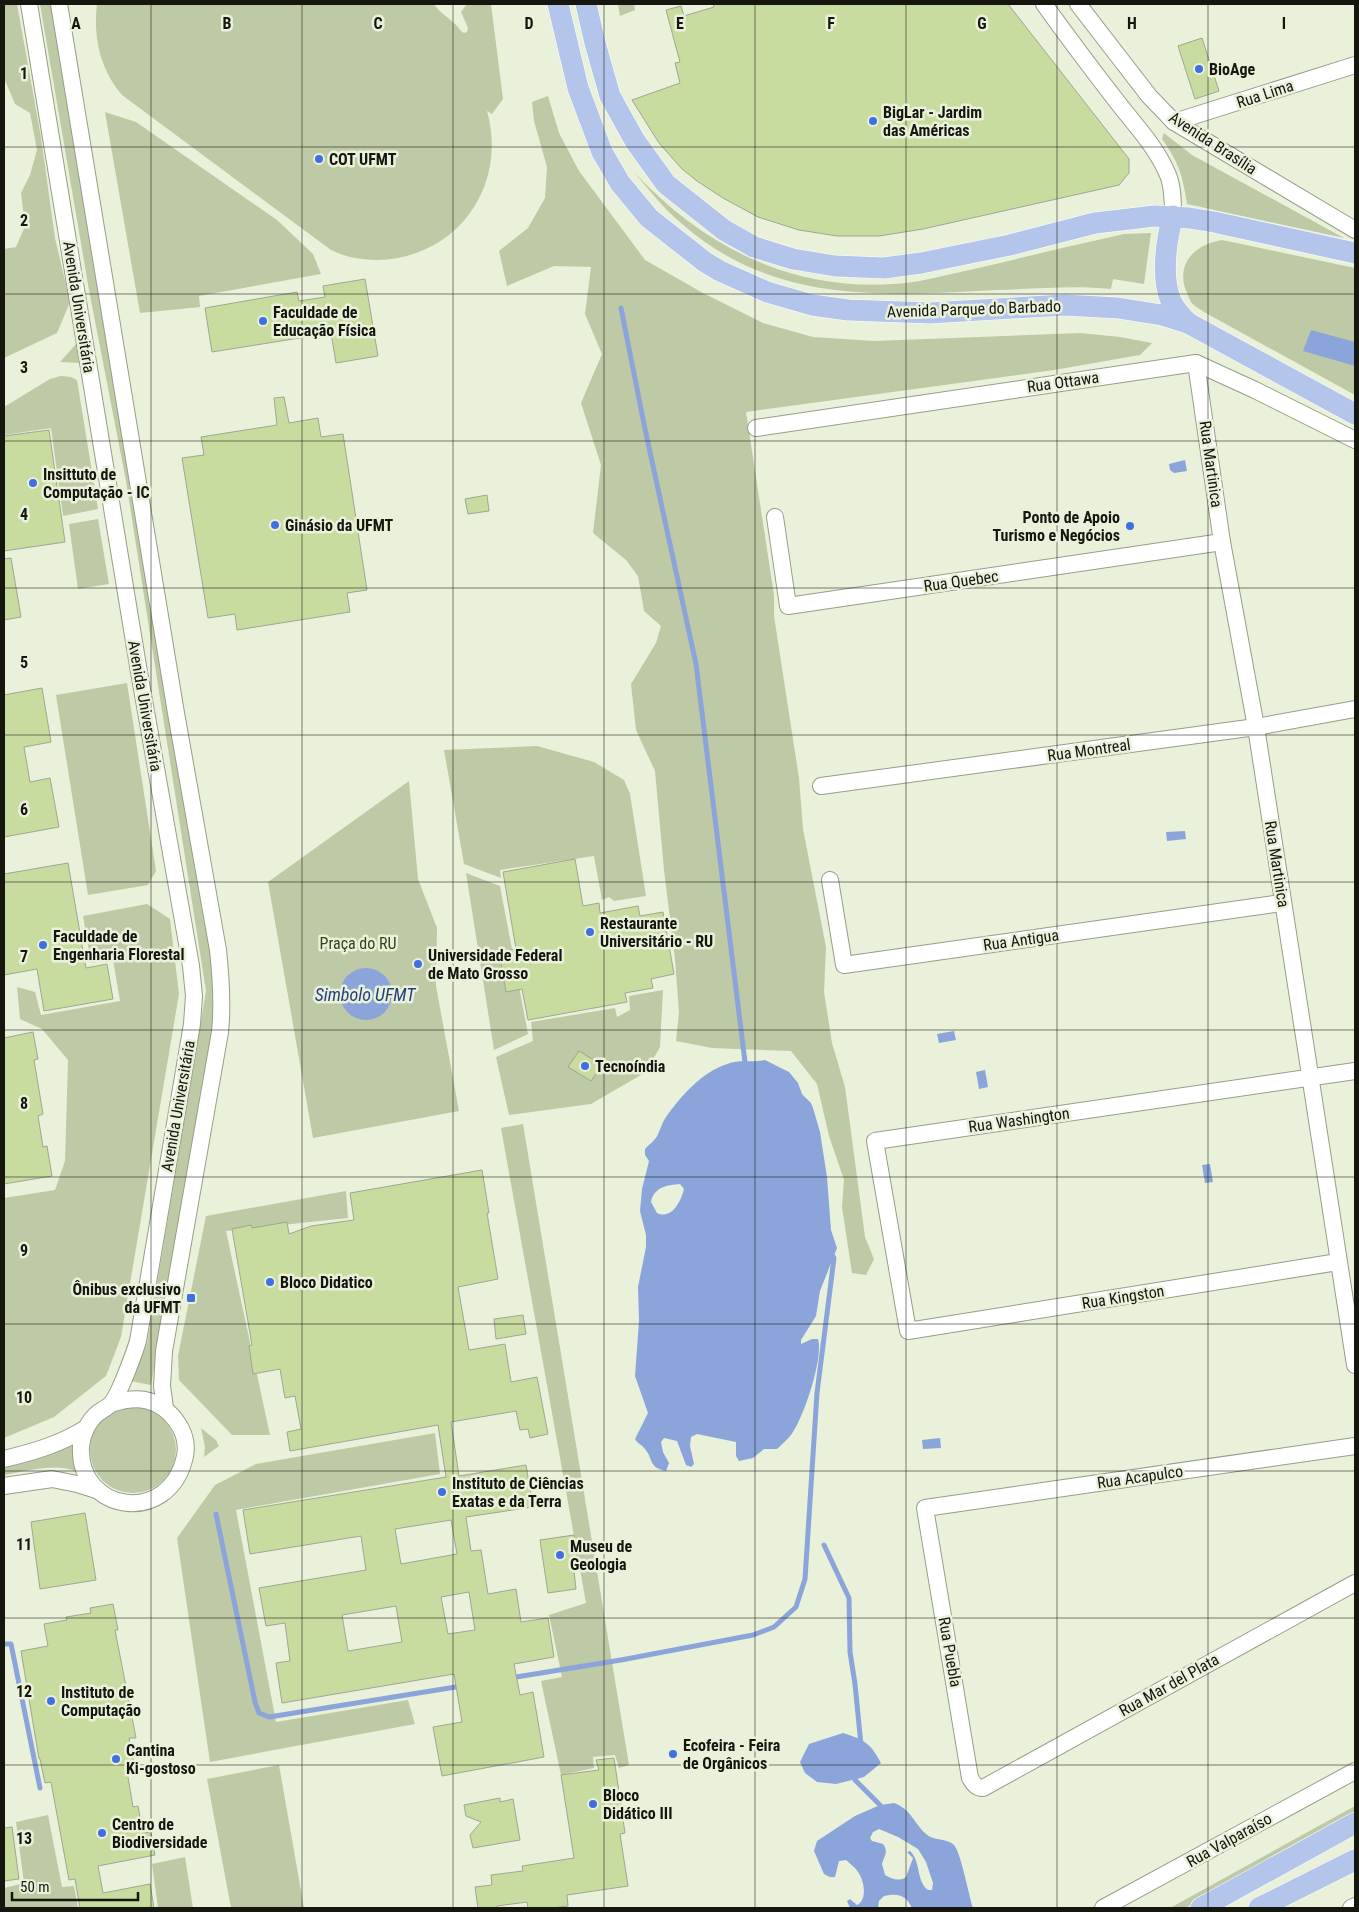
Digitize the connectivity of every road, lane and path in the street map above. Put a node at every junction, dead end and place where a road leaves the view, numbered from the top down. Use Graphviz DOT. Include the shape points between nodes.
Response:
graph roads {
  1 [pos="29,4"];
  2 [pos="59,4"];
  3 [pos="558,4"];
  4 [pos="586,4"];
  5 [pos="1044,4"];
  6 [pos="1078,4"];
  7 [pos="1355,66"];
  8 [pos="1174,122"];
  9 [pos="1173,216"];
  10 [pos="1355,230"];
  11 [pos="1355,253"];
  12 [pos="1188,323"];
  13 [pos="1196,363"];
  14 [pos="1355,414"];
  15 [pos="756,428"];
  16 [pos="1355,440"];
  17 [pos="775,517"];
  18 [pos="1222,542"];
  19 [pos="1355,709"];
  20 [pos="1256,726"];
  21 [pos="821,786"];
  22 [pos="830,880"];
  23 [pos="1282,903"];
  24 [pos="1355,1071"];
  25 [pos="1310,1078"];
  26 [pos="1338,1262"];
  27 [pos="908,1331"];
  28 [pos="1355,1365"];
  29 [pos="111,1404"];
  30 [pos="165,1408"];
  31 [pos="86,1428"];
  32 [pos="1355,1446"];
  33 [pos="4,1459"];
  34 [pos="4,1486"];
  35 [pos="99,1491"];
  36 [pos="925,1508"];
  37 [pos="1355,1583"];
  38 [pos="1355,1771"];
  39 [pos="983,1788"];
  40 [pos="1355,1823"];
  41 [pos="1355,1860"];
  42 [pos="1355,1906"];
  43 [pos="1103,1908"];
  44 [pos="1201,1908"];
  45 [pos="1258,1908"];
  46 [pos="1352,1908"];
  1 -- 29 [label="street, Avenida Universitária" via="194,996 192,1024 138,1341"];
  2 -- 30 [label="street, Avenida Universitária" via="222,982 220,1032 164,1351 162,1386"];
  3 -- 12 [label="main road, Avenida Parque do Barbado" via="578,88 602,152 620,183 649,218 720,271 767,292 812,305 848,310 930,313 1064,305 1118,308"];
  4 -- 9 [label="main road" via="610,96 635,141 666,184 724,230 754,247 793,259 858,268 884,268 1010,245 1094,223"];
  5 -- 9 [label="street, Avenida Brasília" via="1158,156 1169,176"];
  6 -- 8 [label="street, Avenida Brasília" via="1149,96"];
  7 -- 8 [label="street, Rua Lima"];
  8 -- 10 [label="street, Avenida Brasília"];
  9 -- 11 [label="main road"];
  9 -- 12 [label="main road" via="1167,245 1166,284 1175,309"];
  12 -- 14 [label="main road, Avenida Parque do Barbado"];
  13 -- 15 [label="street, Rua Ottawa"];
  13 -- 16 [label="street"];
  13 -- 18 [label="street, Rua Martinica"];
  17 -- 18 [label="street, Rua Quebec" via="788,606"];
  18 -- 20 [label="street, Rua Martinica"];
  19 -- 20 [label="street, Rua Montreal"];
  20 -- 21 [label="street, Rua Montreal"];
  20 -- 23 [label="street, Rua Martinica"];
  22 -- 23 [label="street, Rua Antigua" via="844,965"];
  23 -- 25 [label="street, Rua Martinica"];
  24 -- 25 [label="street, Rua Washington"];
  25 -- 26 [label="street, Rua Martinica"];
  25 -- 27 [label="street, Rua Washington" via="874,1141"];
  26 -- 27 [label="street, Rua Kingston"];
  26 -- 28 [label="street, Rua Martinica"];
  29 -- 30 [label="street, Avenida Universitária" via="128,1399 146,1400"];
  29 -- 31 [label="street, Avenida Universitária"];
  30 -- 35 [label="street" via="178,1423 186,1453 182,1471 172,1486 158,1497 129,1504"];
  31 -- 33 [label="street, Avenida Universitária" via="50,1446"];
  31 -- 35 [label="street" via="81,1444 82,1461 88,1478"];
  32 -- 36 [label="street, Rua Acapulco"];
  34 -- 35 [label="street" via="52,1479"];
  36 -- 39 [label="street, Rua Puebla" via="970,1778 978,1788"];
  37 -- 39 [label="street, Rua Mar del Plata"];
  38 -- 43 [label="street, Rua Valparaíso"];
  40 -- 44 [label="main road"];
  41 -- 45 [label="main road"];
  42 -- 46 [label="street"];
}
